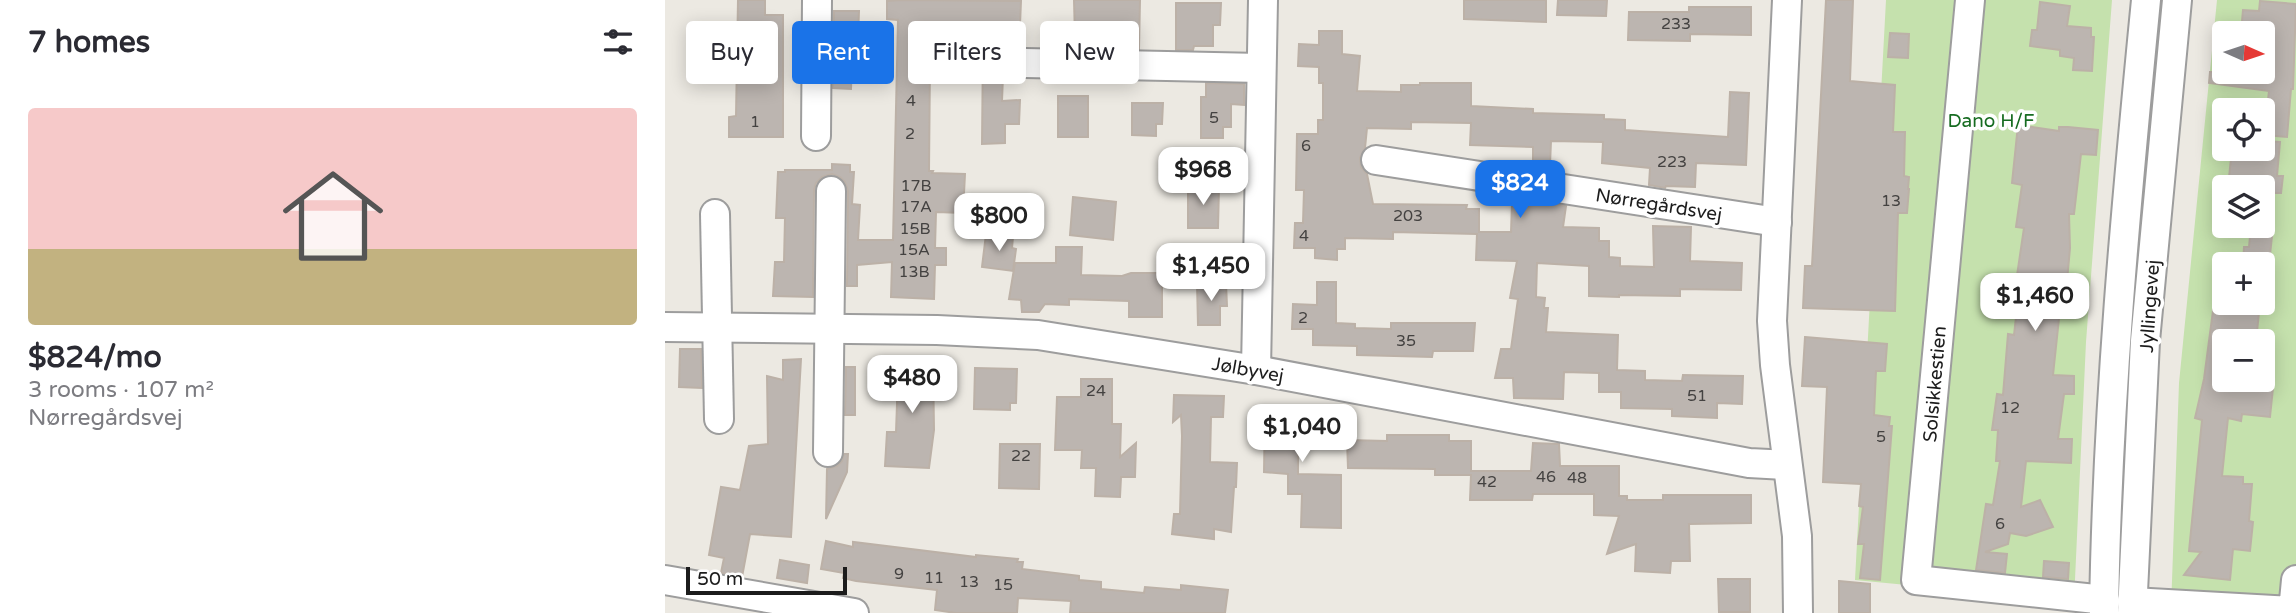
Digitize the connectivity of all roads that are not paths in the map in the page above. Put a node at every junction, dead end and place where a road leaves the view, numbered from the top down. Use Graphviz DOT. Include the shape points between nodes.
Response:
graph roads {
  1 [pos="817,0"];
  2 [pos="1263,0"];
  3 [pos="1787,0"];
  4 [pos="1970,0"];
  5 [pos="2146,0"];
  6 [pos="2176,0"];
  7 [pos="1026,64"];
  8 [pos="1261,68"];
  9 [pos="816,136"];
  10 [pos="1376,160"];
  11 [pos="831,191"];
  12 [pos="715,214"];
  13 [pos="1776,222"];
  14 [pos="665,327"];
  15 [pos="717,328"];
  16 [pos="829,328"];
  17 [pos="1256,370"];
  18 [pos="719,419"];
  19 [pos="828,452"];
  20 [pos="1787,465"];
  21 [pos="665,580"];
  22 [pos="2296,580"];
  23 [pos="2104,606"];
  24 [pos="2132,608"];
  25 [pos="854,613"];
  26 [pos="1798,613"];
  1 -- 9 [label="street"];
  2 -- 8 [label="street"];
  3 -- 13 [label="street"];
  4 -- 23 [label="street, Solsikkestien" via="1916,580"];
  5 -- 23 [label="street, Jyllingevej" via="2124,237"];
  6 -- 24 [label="street, Jyllingevej" via="2145,341"];
  7 -- 8 [label="street"];
  8 -- 17 [label="street"];
  10 -- 13 [label="street, Nørregårdsvej"];
  11 -- 16 [label="street"];
  12 -- 15 [label="street"];
  13 -- 20 [label="street" via="1772,321"];
  14 -- 15 [label="street, Jølbyvej"];
  15 -- 16 [label="street, Jølbyvej"];
  15 -- 18 [label="street"];
  16 -- 17 [label="street, Jølbyvej" via="1038,335"];
  16 -- 19 [label="street"];
  17 -- 20 [label="street, Jølbyvej" via="1749,463"];
  20 -- 26 [label="street" via="1797,536"];
  21 -- 25 [label="street"];
  22 -- 24 [label="street" via="2293,611"];
}
